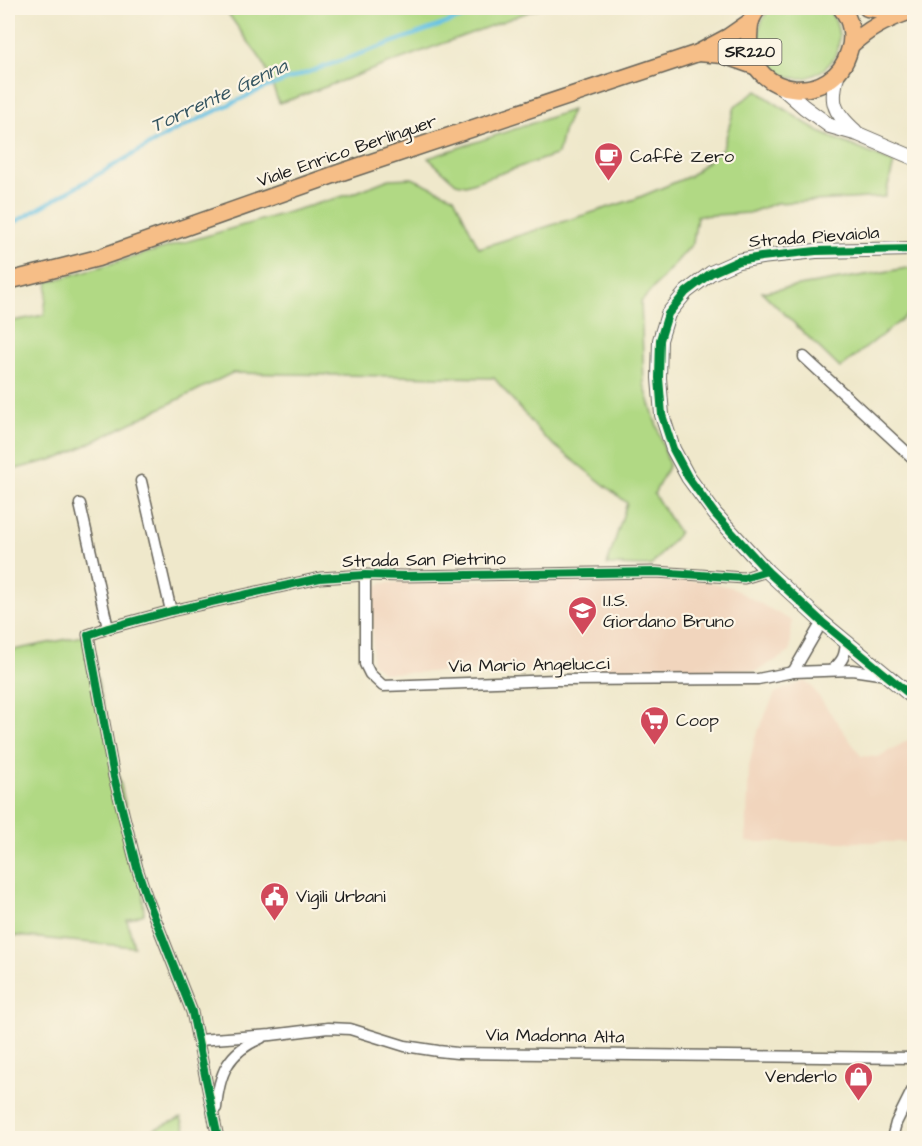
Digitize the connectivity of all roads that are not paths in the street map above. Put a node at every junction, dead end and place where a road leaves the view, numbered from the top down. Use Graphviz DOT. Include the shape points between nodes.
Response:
graph roads {
  1 [pos="841,8"];
  2 [pos="867,8"];
  3 [pos="910,13"];
  4 [pos="754,14"];
  5 [pos="851,45"];
  6 [pos="698,53"];
  7 [pos="757,67"];
  8 [pos="838,72"];
  9 [pos="779,86"];
  10 [pos="858,134"];
  11 [pos="915,158"];
  12 [pos="915,249"];
  13 [pos="8,281"];
  14 [pos="804,357"];
  15 [pos="915,459"];
  16 [pos="141,481"];
  17 [pos="81,504"];
  18 [pos="767,571"];
  19 [pos="365,575"];
  20 [pos="171,611"];
  21 [pos="822,622"];
  22 [pos="108,628"];
  23 [pos="846,642"];
  24 [pos="831,670"];
  25 [pos="793,672"];
  26 [pos="886,675"];
  27 [pos="915,698"];
  28 [pos="271,1035"];
  29 [pos="198,1040"];
  30 [pos="915,1059"];
  31 [pos="915,1087"];
  32 [pos="214,1120"];
  33 [pos="218,1138"];
  34 [pos="892,1138"];
  1 -- 5 [label="main road" via="850,25"];
  2 -- 3 [label="main road"];
  3 -- 5 [label="main road" via="884,21"];
  4 -- 6 [label="main road, Viale Enrico Berlinguer" via="728,37"];
  4 -- 7 [label="main road, SR220" via="748,33"];
  5 -- 8 [label="main road, SR220"];
  6 -- 7 [label="main road" via="723,55"];
  6 -- 13 [label="main road, Viale Enrico Berlinguer" via="98,258"];
  7 -- 9 [label="main road, SR220"];
  8 -- 9 [label="main road, SR220" via="811,88"];
  8 -- 10 [label="street, SR220" via="833,101 841,118"];
  9 -- 10 [label="street, SR220" via="830,126"];
  10 -- 11 [label="street, SR220"];
  12 -- 18 [label="street, Strada Pievaiola" via="816,251 738,261 711,273 686,292 668,314 660,340 659,378 662,415 673,449 715,514"];
  14 -- 15 [label="street"];
  16 -- 20 [label="street"];
  17 -- 22 [label="street"];
  18 -- 19 [label="street, Strada San Pietrino" via="744,578 656,572"];
  18 -- 21 [label="street"];
  19 -- 20 [label="street, Strada San Pietrino" via="320,578"];
  19 -- 25 [label="street, Via Mario Angelucci" via="365,664 383,686 758,679"];
  20 -- 22 [label="street, Strada San Pietrino"];
  21 -- 23 [label="street"];
  21 -- 25 [label="street"];
  22 -- 29 [label="street, Strada San Pietrino" via="88,635 114,777 137,868 189,1004"];
  23 -- 24 [label="street" via="841,663"];
  23 -- 26 [label="street"];
  24 -- 25 [label="street, Via Mario Angelucci"];
  24 -- 26 [label="street, Via Mario Angelucci"];
  26 -- 27 [label="street"];
  28 -- 29 [label="street, Via Madonna Alta"];
  28 -- 30 [label="street, Via Madonna Alta" via="350,1029 405,1046 457,1053"];
  28 -- 32 [label="street" via="252,1042 230,1059 217,1093"];
  29 -- 32 [label="street"];
  31 -- 34 [label="street"];
  32 -- 33 [label="street"];
}
